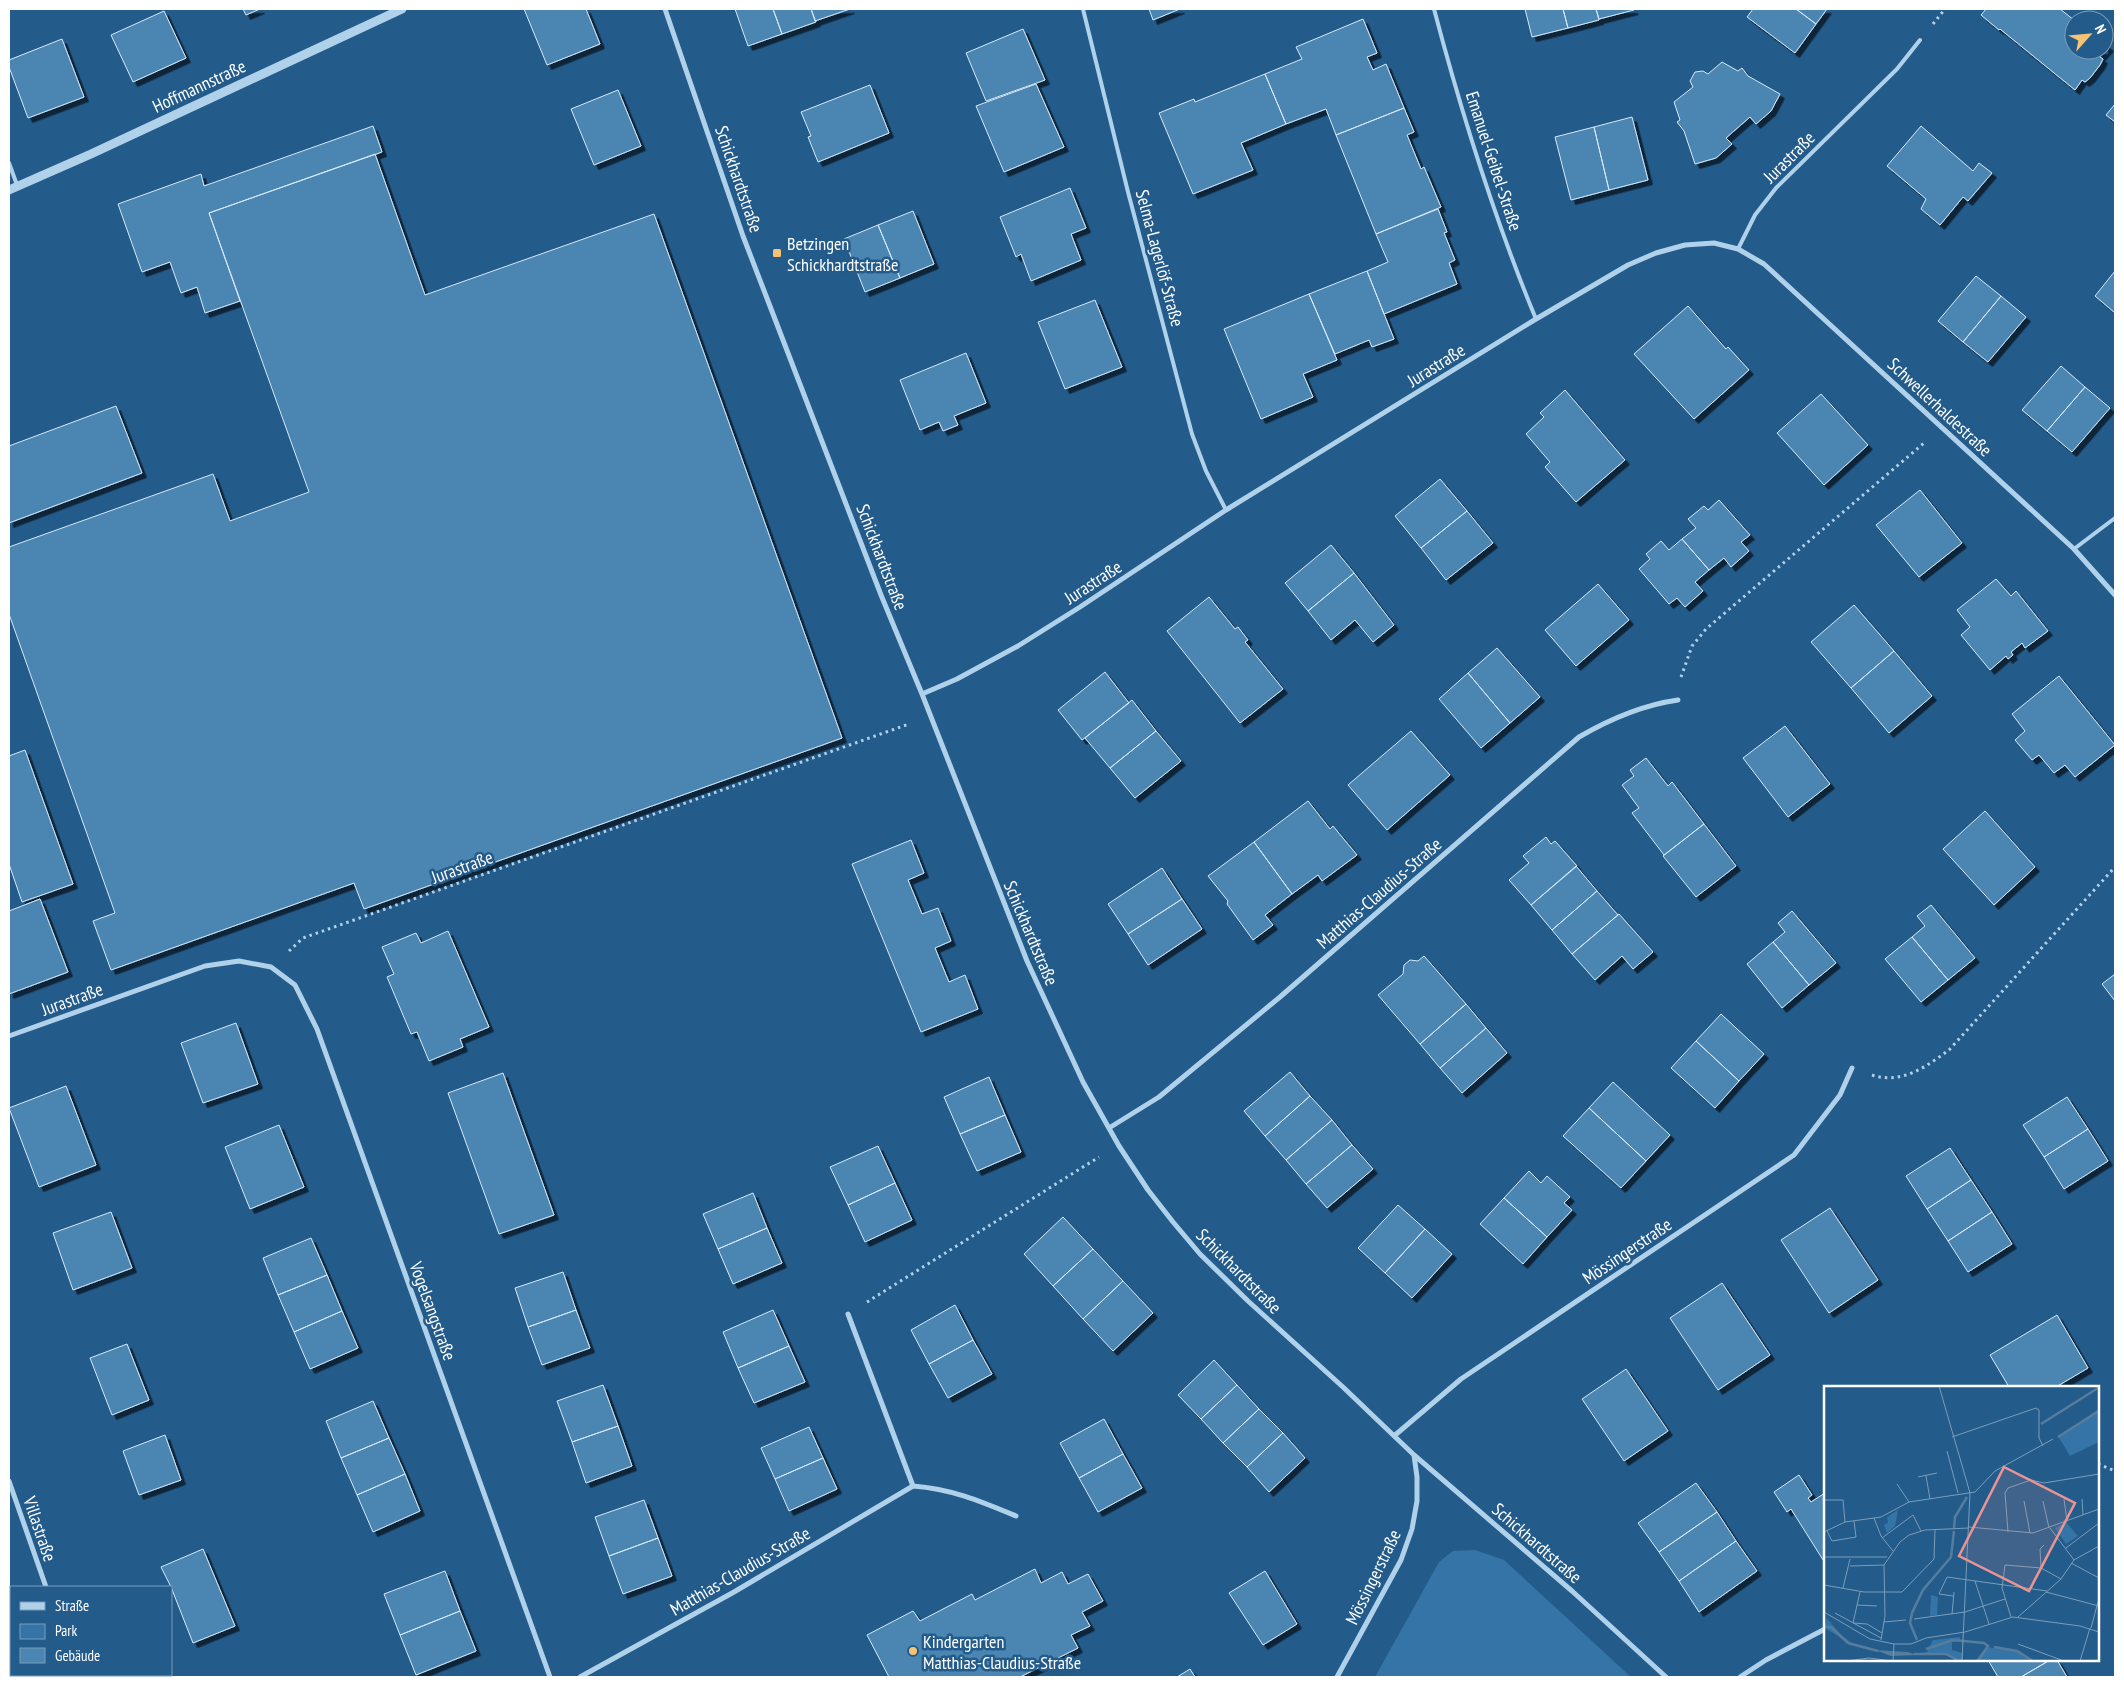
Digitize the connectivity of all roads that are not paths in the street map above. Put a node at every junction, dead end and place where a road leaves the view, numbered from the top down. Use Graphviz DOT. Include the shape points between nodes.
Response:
graph roads {
  1 [pos="402,9"];
  2 [pos="665,9"];
  3 [pos="1083,9"];
  4 [pos="1434,9"];
  5 [pos="1920,40"];
  6 [pos="9,163"];
  7 [pos="13,189"];
  8 [pos="1738,249"];
  9 [pos="1536,319"];
  10 [pos="1226,510"];
  11 [pos="2115,518"];
  12 [pos="2074,549"];
  13 [pos="2115,595"];
  14 [pos="922,694"];
  15 [pos="1678,700"];
  16 [pos="271,967"];
  17 [pos="9,1036"];
  18 [pos="1852,1068"];
  19 [pos="1109,1128"];
  20 [pos="848,1314"];
  21 [pos="1394,1436"];
  22 [pos="1414,1455"];
  23 [pos="9,1480"];
  24 [pos="913,1486"];
  25 [pos="1016,1516"];
  26 [pos="46,1586"];
  27 [pos="1824,1630"];
  28 [pos="550,1677"];
  29 [pos="580,1677"];
  30 [pos="1337,1677"];
  31 [pos="1666,1677"];
  32 [pos="1740,1677"];
  1 -- 7 [label="street, Hoffmannstraße"];
  2 -- 14 [label="street, Schickhardtstraße" via="761,285"];
  3 -- 10 [label="lane, Selma-Lagerlöf-Straße" via="1192,434"];
  4 -- 9 [label="lane, Emanuel-Geibel-Straße" via="1482,174"];
  5 -- 8 [label="lane, Jurastraße" via="1897,69 1776,188 1755,215"];
  6 -- 7 [label="lane"];
  8 -- 9 [label="street, Jurastraße" via="1714,243 1685,245 1656,253 1628,265"];
  8 -- 12 [label="street, Schwellerhaldestraße" via="1764,264"];
  9 -- 10 [label="street, Jurastraße"];
  10 -- 14 [label="street, Jurastraße" via="1018,646"];
  11 -- 12 [label="lane"];
  12 -- 13 [label="street, Schwellerhaldestraße"];
  14 -- 19 [label="street, Schickhardtstraße" via="1026,961 1061,1038"];
  15 -- 19 [label="street, Matthias-Claudius-Straße" via="1629,713 1579,738 1280,997 1147,1106"];
  16 -- 17 [label="street, Jurastraße" via="239,961 205,966"];
  16 -- 28 [label="street, Vogelsangstraße" via="295,986 317,1029"];
  18 -- 21 [label="street, Mössingerstraße" via="1840,1095 1794,1155 1461,1379"];
  19 -- 21 [label="street, Schickhardtstraße" via="1148,1190 1200,1254"];
  20 -- 24 [label="street"];
  21 -- 22 [label="street, Schickhardtstraße"];
  22 -- 30 [label="street, Mössingerstraße" via="1417,1501 1412,1529 1401,1560"];
  22 -- 31 [label="street, Schickhardtstraße"];
  23 -- 26 [label="street, Villastraße"];
  24 -- 25 [label="street" via="966,1495"];
  24 -- 29 [label="street, Matthias-Claudius-Straße" via="734,1592"];
  27 -- 32 [label="street"];
}
